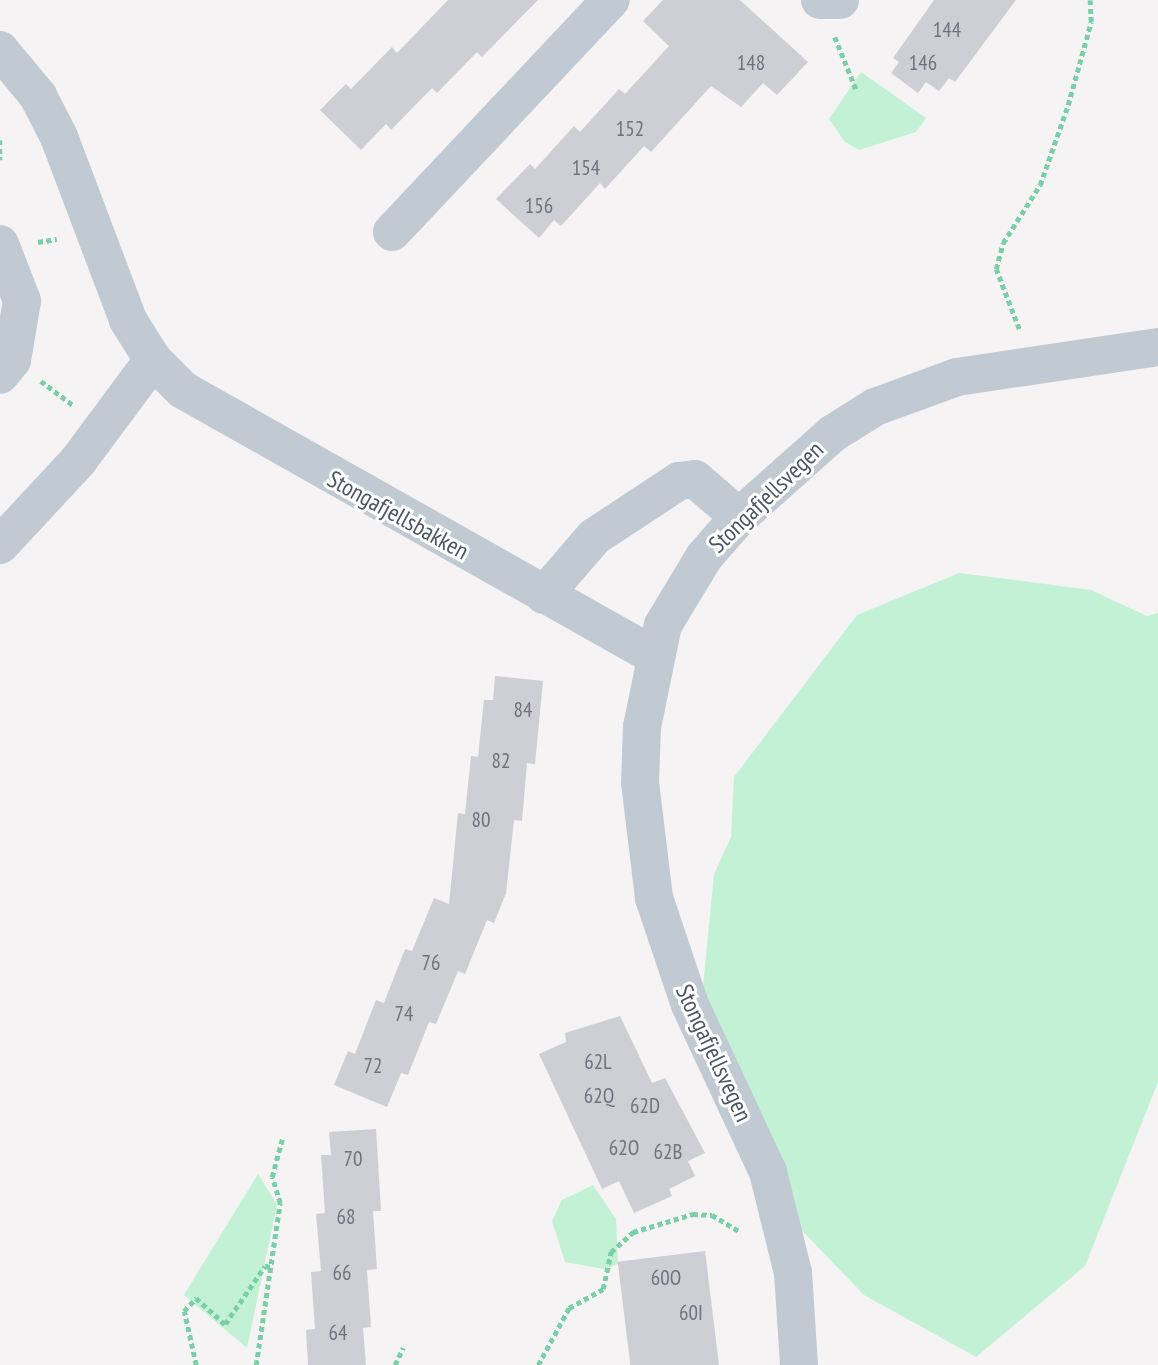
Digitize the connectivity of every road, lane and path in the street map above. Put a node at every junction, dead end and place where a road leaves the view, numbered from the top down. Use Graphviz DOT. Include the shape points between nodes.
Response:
graph roads {
  1 [pos="611,0"];
  2 [pos="820,0"];
  3 [pos="1090,0"];
  4 [pos="841,15"];
  5 [pos="0,50"];
  6 [pos="856,89"];
  7 [pos="0,140"];
  8 [pos="0,160"];
  9 [pos="392,232"];
  10 [pos="0,244"];
  11 [pos="1021,344"];
  12 [pos="1158,347"];
  13 [pos="153,360"];
  14 [pos="6,368"];
  15 [pos="76,407"];
  16 [pos="739,517"];
  17 [pos="0,545"];
  18 [pos="544,595"];
  19 [pos="653,654"];
  20 [pos="282,1139"];
  21 [pos="739,1231"];
  22 [pos="271,1267"];
  23 [pos="403,1348"];
  24 [pos="196,1365"];
  25 [pos="256,1365"];
  26 [pos="395,1365"];
  27 [pos="538,1365"];
  28 [pos="799,1365"];
  1 -- 9 [label="street"];
  2 -- 4 [label="street"];
  3 -- 11 [label="path" via="1091,22 1068,105 1040,185 1003,243 996,269 1017,317"];
  4 -- 6 [label="path" via="835,37"];
  5 -- 13 [label="street, Stongafjellsbakken" via="38,96 59,136 110,282"];
  7 -- 8 [label="path"];
  10 -- 14 [label="street" via="22,301"];
  12 -- 16 [label="street, Stongafjellsvegen" via="957,377 915,389 832,435"];
  13 -- 17 [label="street" via="78,461"];
  13 -- 18 [label="street, Stongafjellsbakken" via="183,390 223,416"];
  14 -- 15 [label="path"];
  16 -- 18 [label="street" via="695,479 679,481 586,544"];
  16 -- 19 [label="street, Stongafjellsvegen" via="682,587"];
  18 -- 19 [label="street, Stongafjellsbakken"];
  19 -- 28 [label="street, Stongafjellsvegen" via="640,783 654,898 690,1005 768,1172 793,1273"];
  20 -- 22 [label="path" via="272,1177 280,1203"];
  21 -- 27 [label="path" via="712,1215 693,1214 633,1232 611,1252 603,1289 569,1308"];
  22 -- 24 [label="path" via="265,1266 225,1324 196,1298 184,1311"];
  22 -- 25 [label="path"];
  23 -- 26 [label="path"];
}
